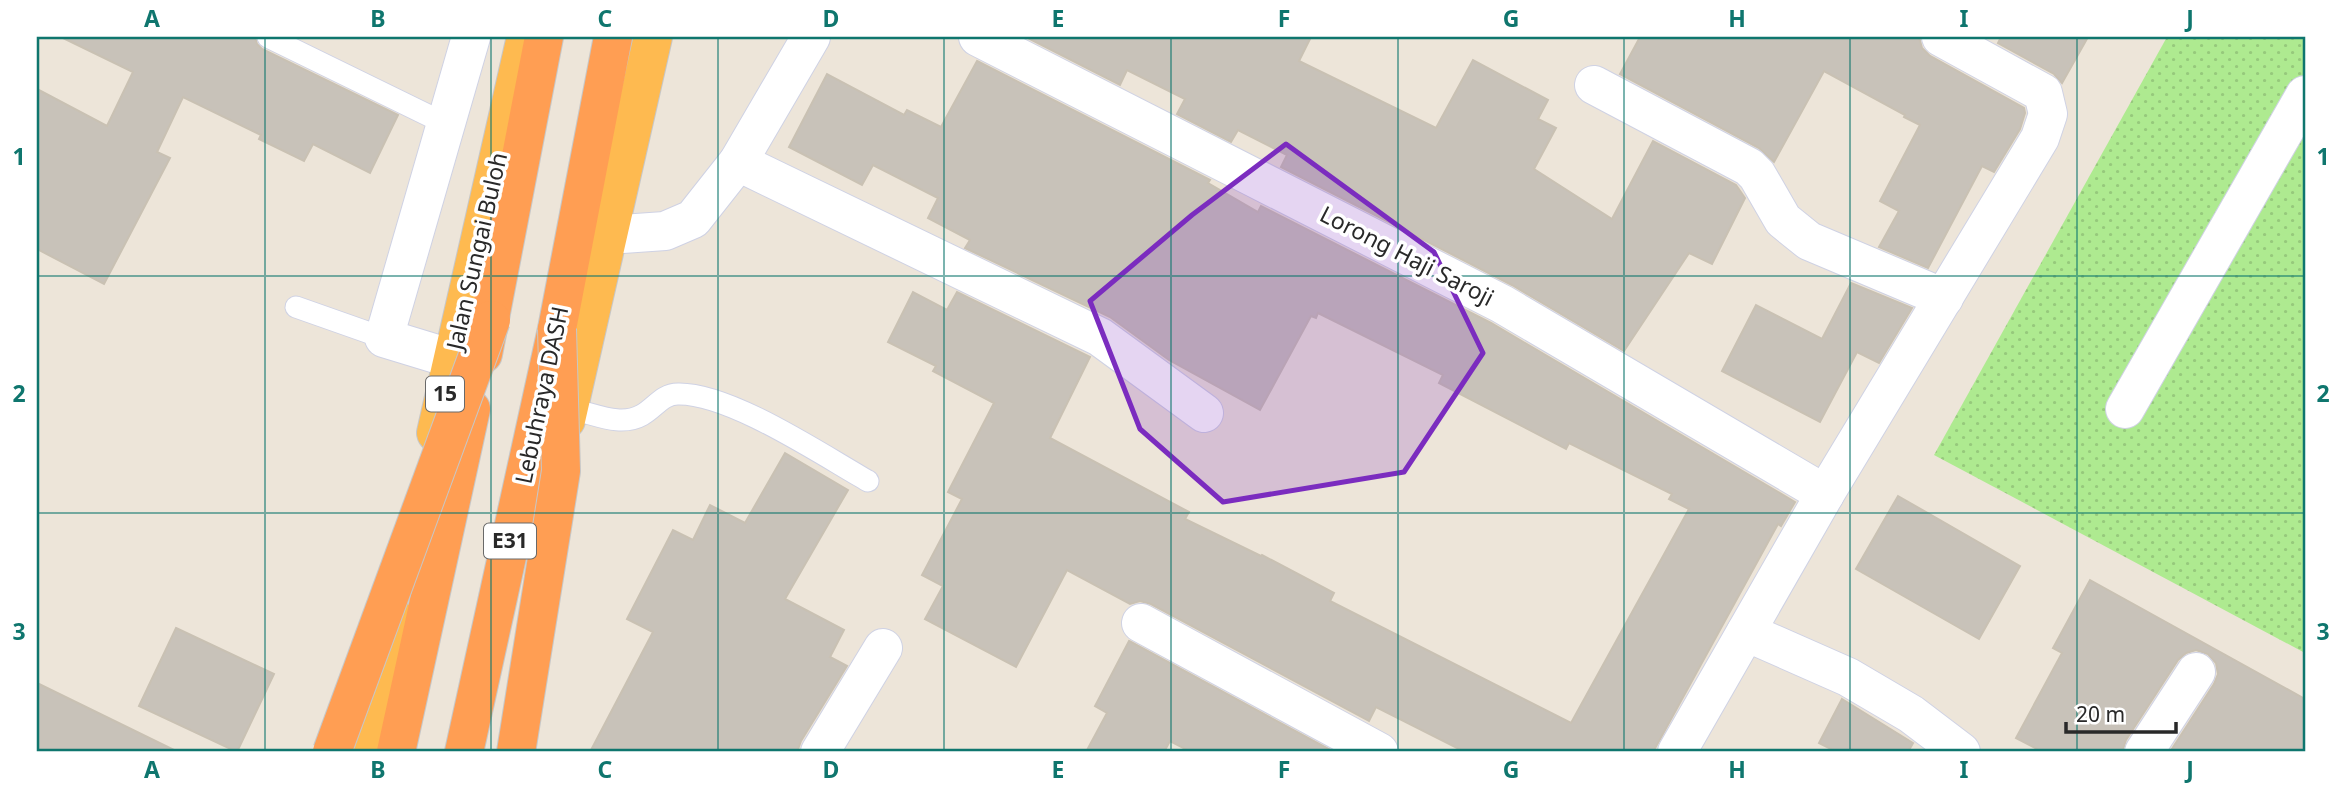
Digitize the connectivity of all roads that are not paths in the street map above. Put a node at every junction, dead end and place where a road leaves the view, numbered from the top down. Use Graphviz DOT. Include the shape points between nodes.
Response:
graph roads {
  1 [pos="268,37"];
  2 [pos="471,37"];
  3 [pos="526,37"];
  4 [pos="544,37"];
  5 [pos="613,37"];
  6 [pos="653,37"];
  7 [pos="811,37"];
  8 [pos="978,37"];
  9 [pos="1941,37"];
  10 [pos="1594,85"];
  11 [pos="2305,95"];
  12 [pos="446,124"];
  13 [pos="2296,133"];
  14 [pos="738,162"];
  15 [pos="608,235"];
  16 [pos="1944,298"];
  17 [pos="296,306"];
  18 [pos="491,320"];
  19 [pos="556,329"];
  20 [pos="384,338"];
  21 [pos="453,359"];
  22 [pos="2125,409"];
  23 [pos="569,410"];
  24 [pos="1204,414"];
  25 [pos="868,481"];
  26 [pos="1825,494"];
  27 [pos="1142,622"];
  28 [pos="1746,632"];
  29 [pos="883,648"];
  30 [pos="2196,671"];
  31 [pos="332,752"];
  32 [pos="365,752"];
  33 [pos="396,752"];
  34 [pos="464,752"];
  35 [pos="497,752"];
  36 [pos="516,752"];
  37 [pos="820,752"];
  38 [pos="1379,752"];
  39 [pos="1677,752"];
  40 [pos="1961,752"];
  41 [pos="2144,752"];
  1 -- 12 [label="lane"];
  2 -- 12 [label="street"];
  3 -- 21 [label="highway, Jalan Sungai Buloh / 15"];
  4 -- 18 [label="highway"];
  5 -- 19 [label="highway, Lebuhraya DASH / E31"];
  6 -- 15 [label="highway"];
  7 -- 14 [label="street"];
  8 -- 26 [label="street, Lorong Haji Saroji" via="1502,304"];
  9 -- 16 [label="street" via="2043,93 2048,114 2040,138"];
  10 -- 16 [label="street" via="1749,167 1783,220 1809,241"];
  11 -- 13 [label="street"];
  12 -- 20 [label="street"];
  13 -- 22 [label="street"];
  14 -- 15 [label="street" via="693,219 665,231"];
  14 -- 24 [label="street" via="1100,337"];
  15 -- 23 [label="highway"];
  16 -- 26 [label="street"];
  17 -- 20 [label="lane"];
  18 -- 31 [label="highway, bridge"];
  18 -- 33 [label="highway, bridge"];
  19 -- 34 [label="highway, Lebuhraya DASH / E31, bridge"];
  19 -- 36 [label="highway, bridge" via="561,471"];
  20 -- 21 [label="street"];
  21 -- 32 [label="highway, Jalan Sungai Buloh / 15"];
  23 -- 25 [label="lane" via="612,420 641,416 658,401 677,394 707,399 742,410"];
  23 -- 35 [label="highway"];
  26 -- 28 [label="street"];
  27 -- 38 [label="street"];
  28 -- 39 [label="street"];
  28 -- 40 [label="street" via="1848,677"];
  29 -- 37 [label="street"];
  30 -- 41 [label="street"];
}
